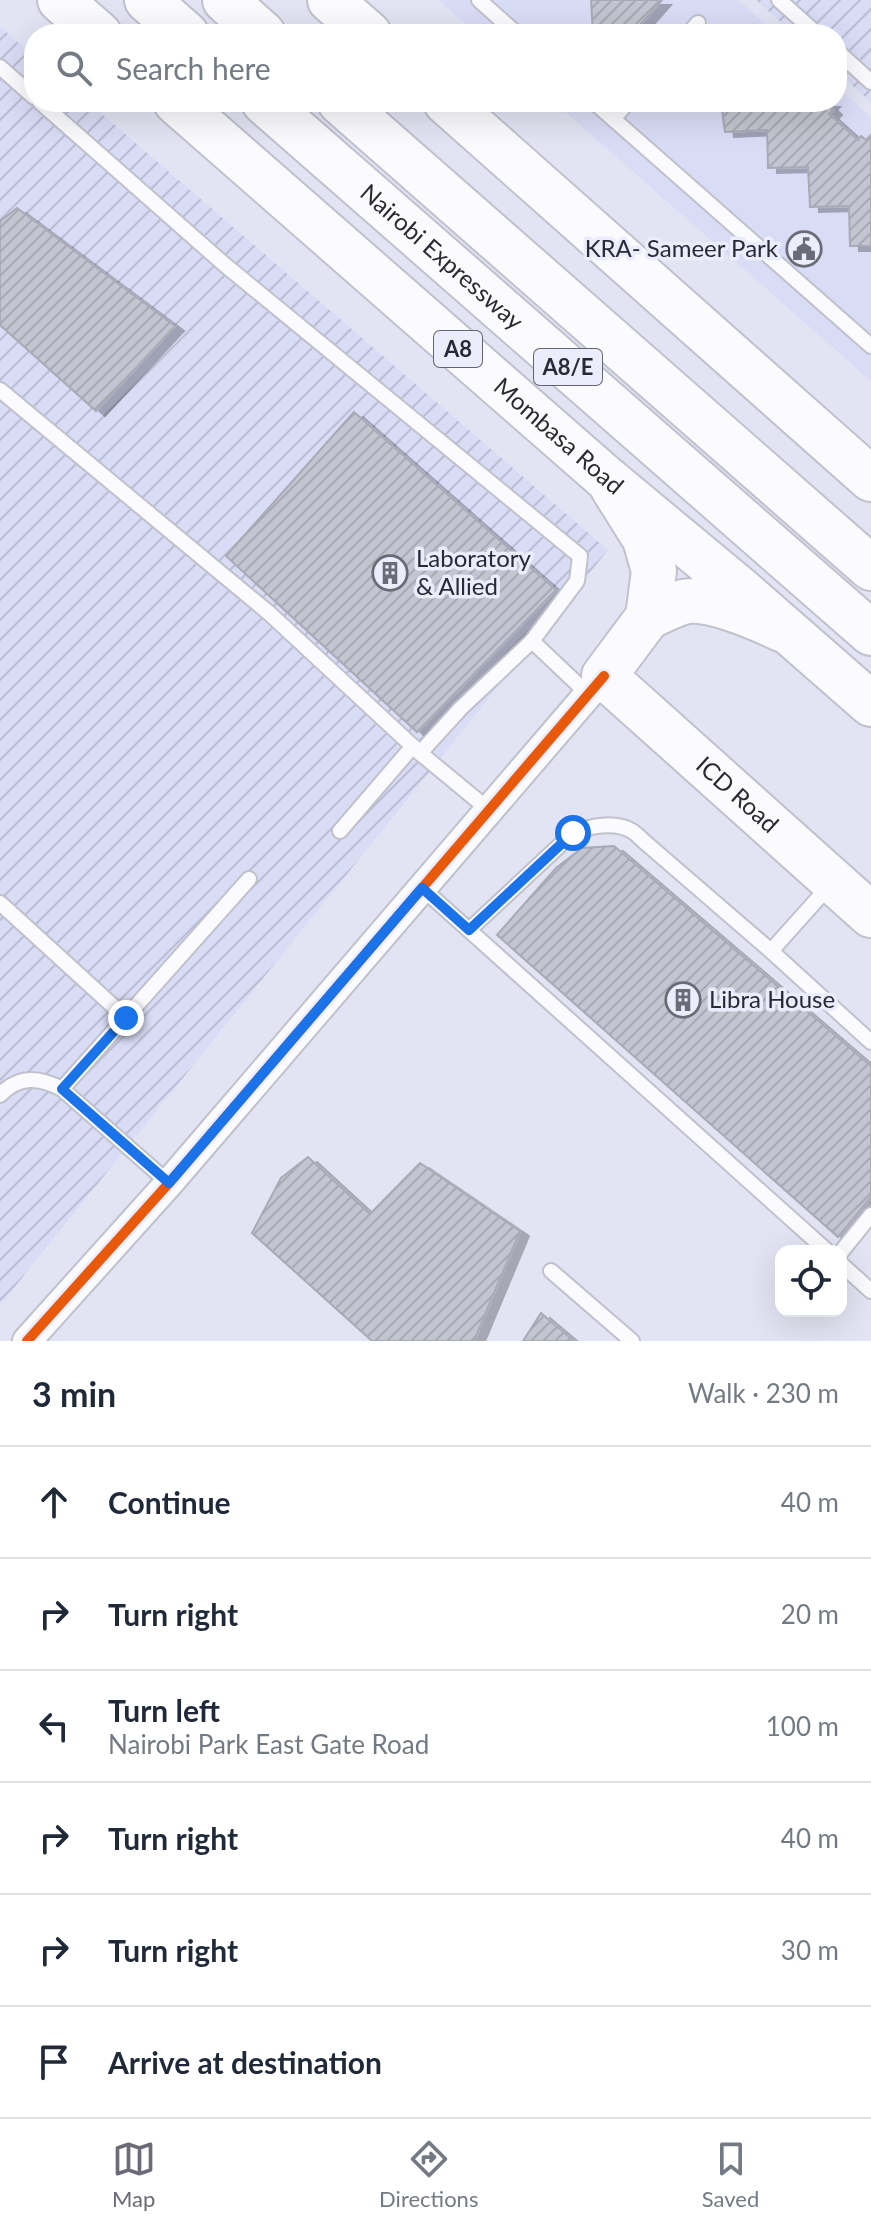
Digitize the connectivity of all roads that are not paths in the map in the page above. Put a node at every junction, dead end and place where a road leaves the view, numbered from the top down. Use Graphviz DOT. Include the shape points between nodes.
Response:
graph roads {
  1 [pos="60,0"];
  2 [pos="147,0"];
  3 [pos="225,0"];
  4 [pos="330,0"];
  5 [pos="479,0"];
  6 [pos="779,0"];
  7 [pos="88,24"];
  8 [pos="175,24"];
  9 [pos="252,24"];
  10 [pos="358,24"];
  11 [pos="506,24"];
  12 [pos="806,24"];
  13 [pos="847,60"];
  14 [pos="0,67"];
  15 [pos="871,82"];
  16 [pos="24,88"];
  17 [pos="51,112"];
  18 [pos="187,112"];
  19 [pos="275,112"];
  20 [pos="351,112"];
  21 [pos="457,112"];
  22 [pos="605,112"];
  23 [pos="619,112"];
  24 [pos="613,119"];
  25 [pos="871,346"];
  26 [pos="0,390"];
  27 [pos="607,479"];
  28 [pos="871,479"];
  29 [pos="871,568"];
  30 [pos="648,617"];
  31 [pos="871,633"];
  32 [pos="792,634"];
  33 [pos="532,641"];
  34 [pos="596,685"];
  35 [pos="871,704"];
  36 [pos="416,749"];
  37 [pos="489,810"];
  38 [pos="340,831"];
  39 [pos="249,879"];
  40 [pos="834,881"];
  41 [pos="422,888"];
  42 [pos="0,903"];
  43 [pos="871,915"];
  44 [pos="469,930"];
  45 [pos="771,951"];
  46 [pos="126,1018"];
  47 [pos="871,1042"];
  48 [pos="62,1089"];
  49 [pos="0,1095"];
  50 [pos="169,1183"];
  51 [pos="871,1215"];
  52 [pos="820,1245"];
  53 [pos="847,1245"];
  54 [pos="847,1269"];
  55 [pos="551,1271"];
  56 [pos="871,1291"];
  57 [pos="27,1341"];
  58 [pos="632,1341"];
  1 -- 7 [label="main road"];
  2 -- 8 [label="main road"];
  3 -- 9 [label="main road"];
  4 -- 10 [label="main road"];
  5 -- 11 [label="lane"];
  6 -- 12 [label="lane"];
  13 -- 15 [label="lane"];
  14 -- 16 [label="lane"];
  17 -- 33 [label="lane" via="225,265 580,556 577,581"];
  18 -- 27 [label="main road, Mombasa Road / A8"];
  19 -- 31 [label="main road, Nairobi Expressway / A8/E"];
  20 -- 29 [label="main road, Nairobi Expressway / A8/E"];
  21 -- 28 [label="main road"];
  22 -- 24 [label="lane"];
  23 -- 24 [label="lane"];
  24 -- 25 [label="lane"];
  26 -- 36 [label="lane" via="269,613"];
  27 -- 30 [label="main road" via="645,539 654,571"];
  27 -- 32 [label="main road, Mombasa Road / A8"];
  30 -- 32 [label="main road" via="686,601 722,605"];
  30 -- 34 [label="main road"];
  32 -- 35 [label="main road, Mombasa Road / A8"];
  33 -- 34 [label="lane"];
  33 -- 36 [label="lane"];
  34 -- 37 [label="street"];
  34 -- 40 [label="main road, ICD Road"];
  36 -- 37 [label="lane"];
  36 -- 38 [label="lane"];
  37 -- 41 [label="street"];
  39 -- 46 [label="lane"];
  40 -- 43 [label="main road, ICD Road"];
  40 -- 45 [label="lane"];
  41 -- 44 [label="lane"];
  41 -- 50 [label="street"];
  42 -- 46 [label="lane"];
  44 -- 45 [label="lane" via="573,833 618,826 631,830"];
  44 -- 52 [label="lane"];
  45 -- 47 [label="lane"];
  46 -- 48 [label="lane"];
  48 -- 49 [label="lane" via="47,1081 22,1079"];
  48 -- 50 [label="lane"];
  50 -- 57 [label="street"];
  51 -- 53 [label="lane"];
  54 -- 56 [label="lane"];
  55 -- 58 [label="lane"];
}
